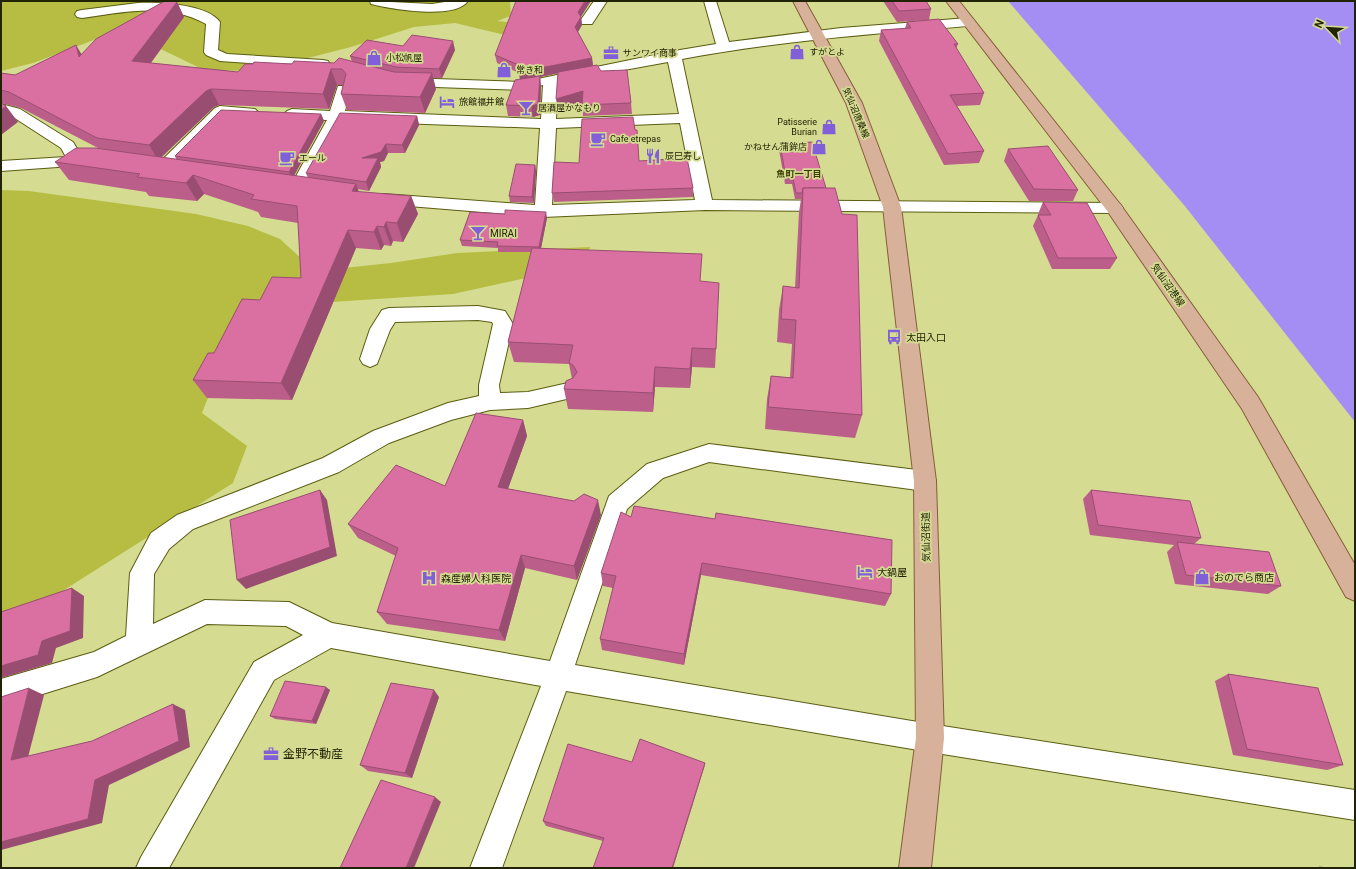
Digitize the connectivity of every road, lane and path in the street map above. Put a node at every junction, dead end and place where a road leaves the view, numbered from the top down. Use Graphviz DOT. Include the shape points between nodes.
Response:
graph roads {
  1 [pos="376,1"];
  2 [pos="462,1"];
  3 [pos="601,1"];
  4 [pos="710,1"];
  5 [pos="799,1"];
  6 [pos="952,1"];
  7 [pos="82,14"];
  8 [pos="587,21"];
  9 [pos="968,22"];
  10 [pos="817,34"];
  11 [pos="724,47"];
  12 [pos="674,56"];
  13 [pos="337,66"];
  14 [pos="551,79"];
  15 [pos="392,80"];
  16 [pos="343,89"];
  17 [pos="1,109"];
  18 [pos="337,116"];
  19 [pos="687,118"];
  20 [pos="548,124"];
  21 [pos="76,160"];
  22 [pos="102,160"];
  23 [pos="1,166"];
  24 [pos="186,170"];
  25 [pos="298,187"];
  26 [pos="367,197"];
  27 [pos="705,205"];
  28 [pos="892,207"];
  29 [pos="1114,208"];
  30 [pos="543,211"];
  31 [pos="370,359"];
  32 [pos="568,391"];
  33 [pos="490,402"];
  34 [pos="925,480"];
  35 [pos="1355,589"];
  36 [pos="329,635"];
  37 [pos="139,644"];
  38 [pos="558,676"];
  39 [pos="1,693"];
  40 [pos="930,738"];
  41 [pos="1355,806"];
  42 [pos="152,868"];
  43 [pos="486,868"];
  44 [pos="915,868"];
  1 -- 2 [label="street" via="440,8"];
  3 -- 8 [label="street"];
  4 -- 11 [label="street"];
  5 -- 10 [label="main road, 気仙沼唐桑線"];
  6 -- 9 [label="main road, 気仙沼港線"];
  7 -- 13 [label="street" via="160,7 193,12 213,22 211,52 225,58"];
  9 -- 10 [label="street"];
  9 -- 29 [label="main road, 気仙沼港線"];
  10 -- 11 [label="street"];
  10 -- 28 [label="main road, 気仙沼唐桑線" via="854,103"];
  11 -- 12 [label="street"];
  12 -- 14 [label="street"];
  12 -- 19 [label="street"];
  14 -- 15 [label="street" via="523,86"];
  14 -- 20 [label="street"];
  16 -- 18 [label="street"];
  17 -- 21 [label="street" via="15,112 67,144"];
  18 -- 20 [label="street"];
  18 -- 24 [label="street" via="220,111 157,166"];
  18 -- 25 [label="street"];
  19 -- 20 [label="street"];
  19 -- 27 [label="street"];
  20 -- 30 [label="street"];
  21 -- 22 [label="street"];
  21 -- 23 [label="street"];
  26 -- 30 [label="street"];
  27 -- 28 [label="street"];
  27 -- 30 [label="street"];
  28 -- 29 [label="street"];
  28 -- 34 [label="main road, 気仙沼街道"];
  29 -- 35 [label="main road, 気仙沼港線" via="1250,402"];
  31 -- 33 [label="street" via="380,329 389,315 478,313 498,316 503,324 489,385"];
  32 -- 33 [label="street" via="528,400"];
  33 -- 37 [label="street" via="448,412 381,437 331,465 185,522 160,541 142,573"];
  34 -- 38 [label="street" via="709,452 655,471 617,503"];
  34 -- 40 [label="main road, 気仙沼街道"];
  36 -- 37 [label="street" via="289,614 205,612"];
  36 -- 38 [label="street"];
  36 -- 42 [label="street" via="264,671"];
  37 -- 39 [label="street" via="97,664"];
  38 -- 40 [label="street"];
  38 -- 43 [label="street"];
  40 -- 41 [label="street"];
  40 -- 44 [label="main road, 気仙沼街道"];
}
